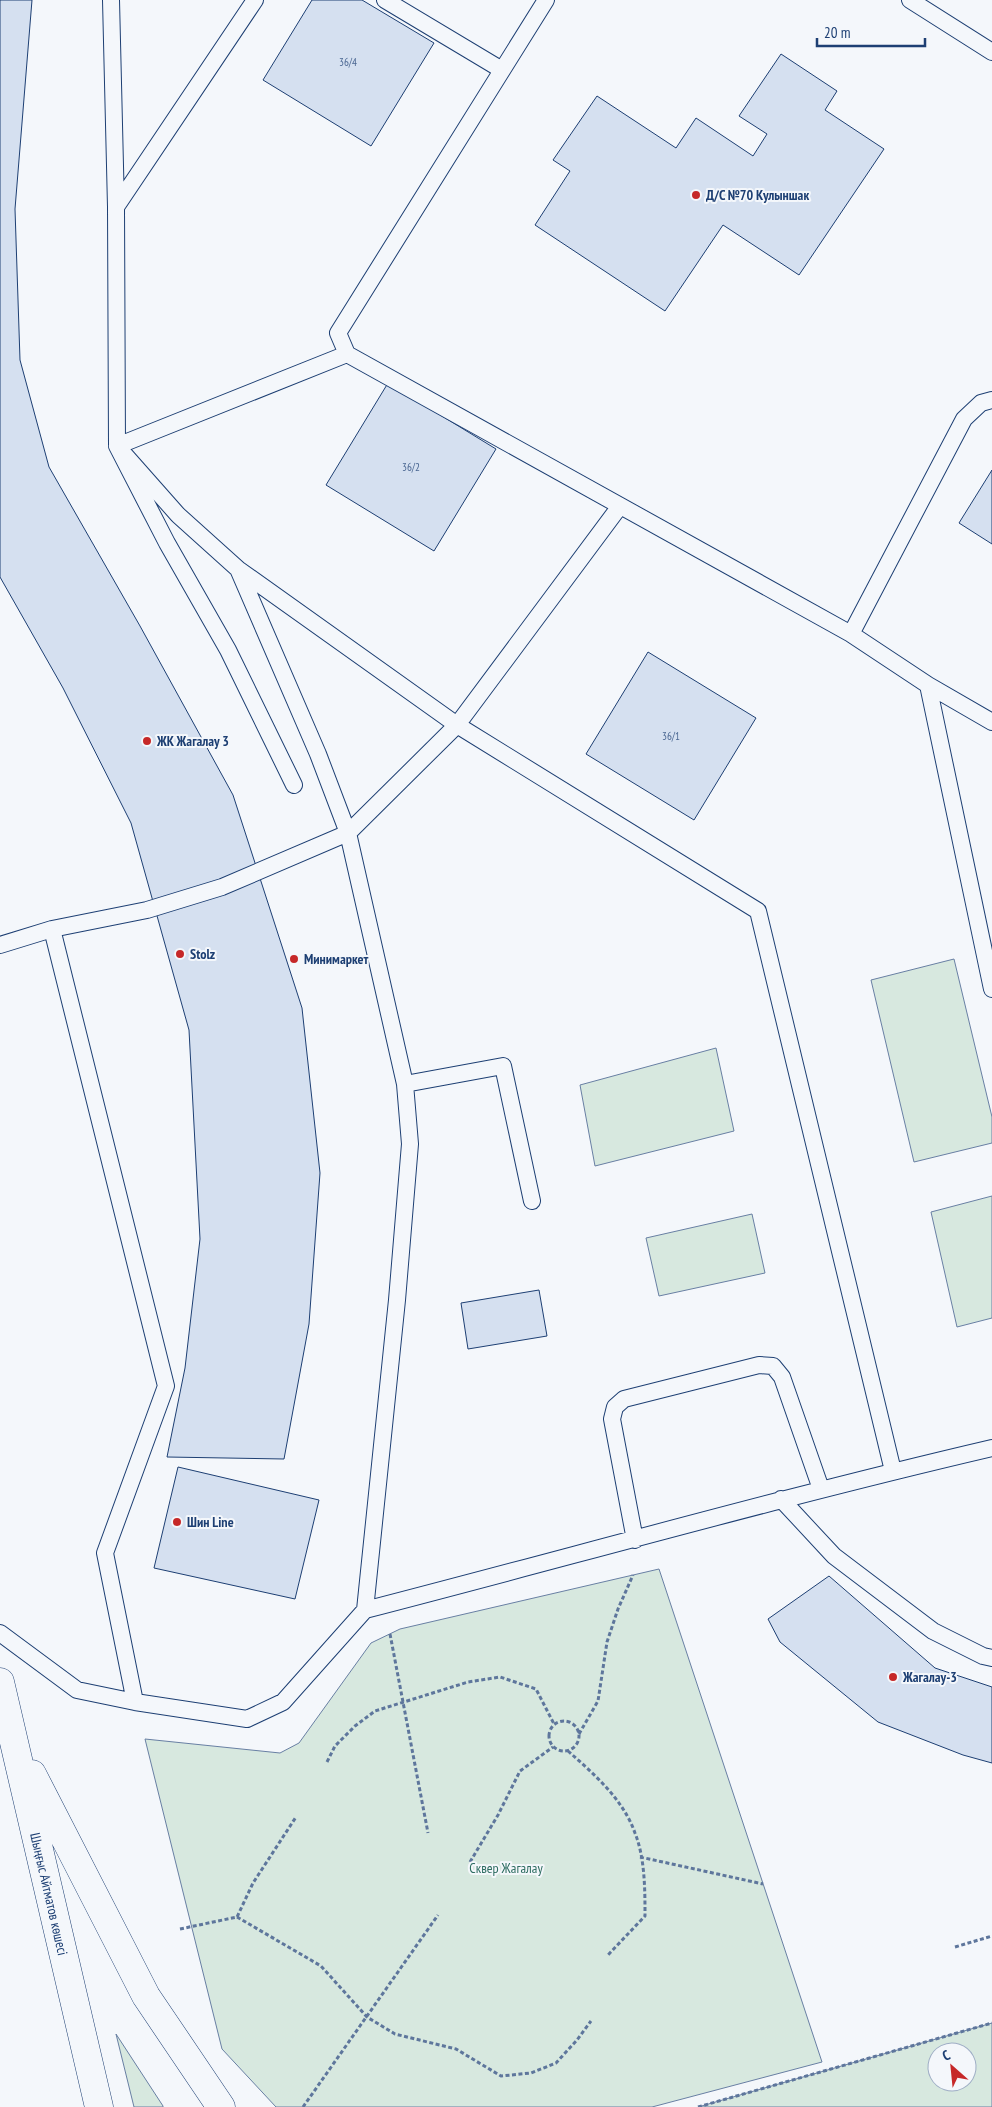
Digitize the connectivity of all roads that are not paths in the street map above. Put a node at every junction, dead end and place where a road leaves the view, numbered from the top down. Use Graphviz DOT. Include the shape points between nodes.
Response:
graph roads {
  1 [pos="111,0"];
  2 [pos="255,0"];
  3 [pos="385,0"];
  4 [pos="546,0"];
  5 [pos="910,0"];
  6 [pos="992,52"];
  7 [pos="502,70"];
  8 [pos="116,207"];
  9 [pos="347,354"];
  10 [pos="992,400"];
  11 [pos="117,446"];
  12 [pos="620,506"];
  13 [pos="238,569"];
  14 [pos="851,634"];
  15 [pos="928,686"];
  16 [pos="992,722"];
  17 [pos="458,725"];
  18 [pos="294,785"];
  19 [pos="348,833"];
  20 [pos="52,928"];
  21 [pos="0,945"];
  22 [pos="992,989"];
  23 [pos="405,1084"];
  24 [pos="532,1201"];
  25 [pos="992,1448"];
  26 [pos="893,1471"];
  27 [pos="821,1489"];
  28 [pos="781,1499"];
  29 [pos="635,1540"];
  30 [pos="365,1610"];
  31 [pos="0,1633"];
  32 [pos="992,1658"];
  33 [pos="0,1682"];
  34 [pos="135,1702"];
  35 [pos="13,1737"];
  36 [pos="99,2107"];
  37 [pos="221,2107"];
  1 -- 8 [label="lane"];
  2 -- 8 [label="lane"];
  3 -- 7 [label="lane"];
  4 -- 7 [label="lane"];
  5 -- 6 [label="lane"];
  7 -- 9 [label="lane" via="338,333"];
  8 -- 11 [label="lane"];
  9 -- 11 [label="lane"];
  9 -- 12 [label="lane"];
  10 -- 14 [label="lane" via="981,403 964,420"];
  11 -- 13 [label="lane" via="178,515"];
  11 -- 18 [label="lane" via="228,650"];
  12 -- 14 [label="lane"];
  12 -- 17 [label="lane"];
  13 -- 17 [label="lane"];
  13 -- 19 [label="lane" via="318,754"];
  14 -- 15 [label="lane"];
  15 -- 16 [label="lane"];
  15 -- 22 [label="lane"];
  17 -- 19 [label="lane"];
  17 -- 26 [label="lane" via="758,911"];
  19 -- 20 [label="lane" via="222,887 147,910"];
  19 -- 23 [label="lane"];
  20 -- 21 [label="lane"];
  20 -- 34 [label="lane" via="166,1386 105,1553"];
  23 -- 24 [label="lane" via="503,1066"];
  23 -- 30 [label="lane" via="409,1154"];
  25 -- 26 [label="lane"];
  26 -- 27 [label="lane"];
  27 -- 28 [label="lane"];
  27 -- 29 [label="lane" via="782,1377 774,1366 759,1365 624,1399 615,1407 612,1420"];
  28 -- 29 [label="lane"];
  28 -- 32 [label="lane" via="834,1556 933,1631"];
  29 -- 30 [label="lane"];
  30 -- 34 [label="lane" via="283,1702 247,1719"];
  31 -- 34 [label="lane" via="77,1690"];
  33 -- 35 [label="main road, Шыңғыс Айтматов көшесі"];
  35 -- 36 [label="main road, Шыңғыс Айтматов көшесі"];
  35 -- 37 [label="main road" via="146,1996"];
}
